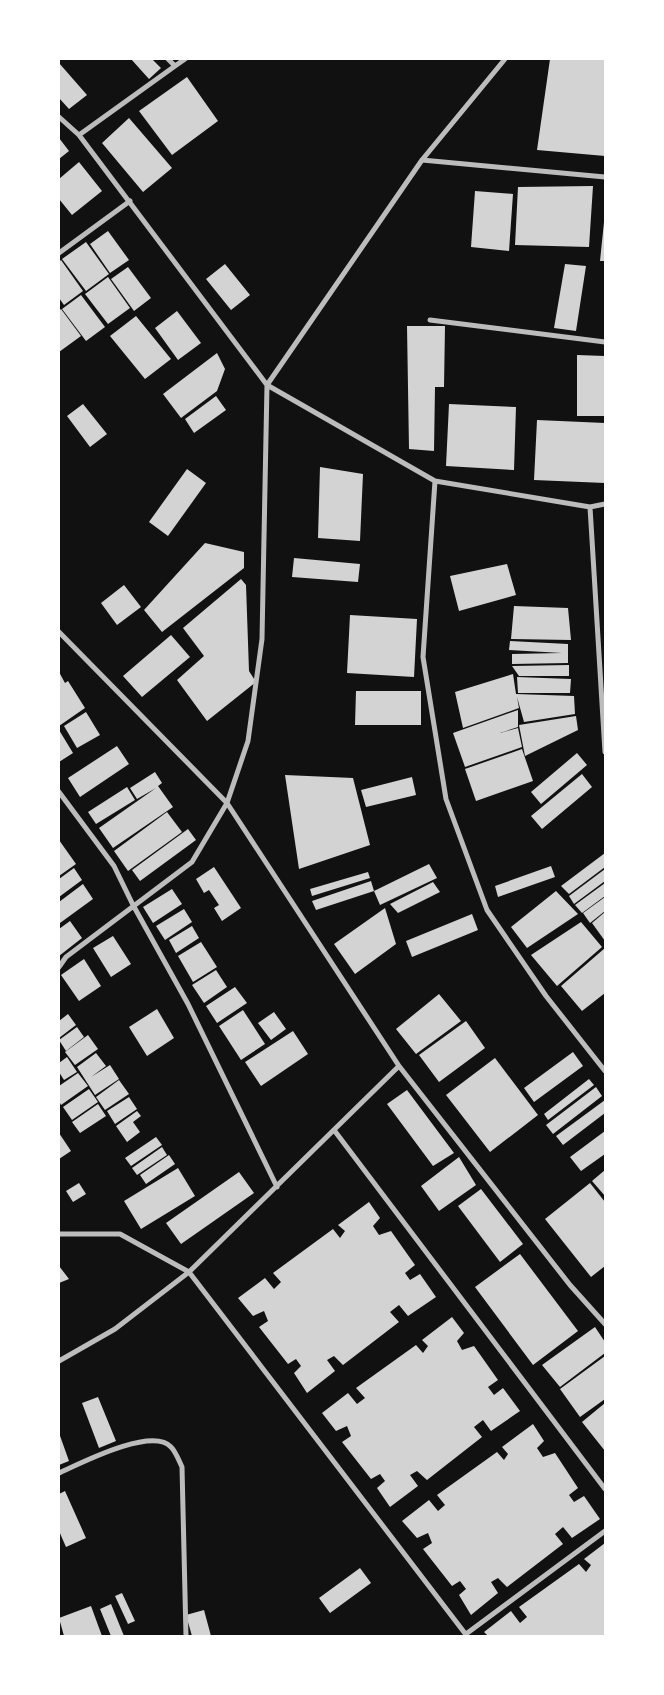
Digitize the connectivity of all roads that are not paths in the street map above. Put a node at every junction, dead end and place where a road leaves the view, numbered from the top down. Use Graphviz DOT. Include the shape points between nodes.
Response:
graph roads {
  1 [pos="168,59"];
  2 [pos="185,59"];
  3 [pos="505,59"];
  4 [pos="175,66"];
  5 [pos="59,117"];
  6 [pos="79,135"];
  7 [pos="422,160"];
  8 [pos="605,177"];
  9 [pos="130,201"];
  10 [pos="59,254"];
  11 [pos="430,320"];
  12 [pos="605,342"];
  13 [pos="267,385"];
  14 [pos="436,481"];
  15 [pos="605,504"];
  16 [pos="590,507"];
  17 [pos="59,632"];
  18 [pos="605,752"];
  19 [pos="59,792"];
  20 [pos="227,803"];
  21 [pos="133,905"];
  22 [pos="59,967"];
  23 [pos="399,1066"];
  24 [pos="605,1071"];
  25 [pos="334,1130"];
  26 [pos="278,1187"];
  27 [pos="60,1233"];
  28 [pos="189,1272"];
  29 [pos="605,1324"];
  30 [pos="59,1361"];
  31 [pos="59,1473"];
  32 [pos="605,1489"];
  33 [pos="605,1531"];
  34 [pos="466,1635"];
  35 [pos="186,1636"];
  1 -- 4 [label="street"];
  2 -- 4 [label="street"];
  3 -- 7 [label="street"];
  4 -- 6 [label="street"];
  5 -- 6 [label="street"];
  6 -- 9 [label="street"];
  7 -- 8 [label="street"];
  7 -- 13 [label="street"];
  9 -- 10 [label="street"];
  9 -- 13 [label="street"];
  11 -- 12 [label="street"];
  13 -- 14 [label="street"];
  13 -- 20 [label="street" via="262,639 248,741"];
  14 -- 16 [label="street"];
  14 -- 24 [label="street" via="424,657 446,800 487,910 546,996"];
  15 -- 16 [label="street"];
  16 -- 18 [label="street"];
  17 -- 20 [label="street"];
  19 -- 21 [label="street" via="114,866"];
  20 -- 21 [label="street" via="192,862"];
  20 -- 23 [label="street"];
  21 -- 22 [label="street" via="66,957"];
  21 -- 26 [label="street" via="188,1004"];
  23 -- 25 [label="street"];
  23 -- 29 [label="street" via="570,1285"];
  25 -- 26 [label="street"];
  25 -- 32 [label="street"];
  26 -- 28 [label="street"];
  27 -- 28 [label="street" via="120,1234"];
  28 -- 30 [label="street" via="115,1329"];
  28 -- 34 [label="street"];
  31 -- 35 [label="street" via="113,1448 158,1441 171,1446 182,1467"];
  33 -- 34 [label="street"];
}
